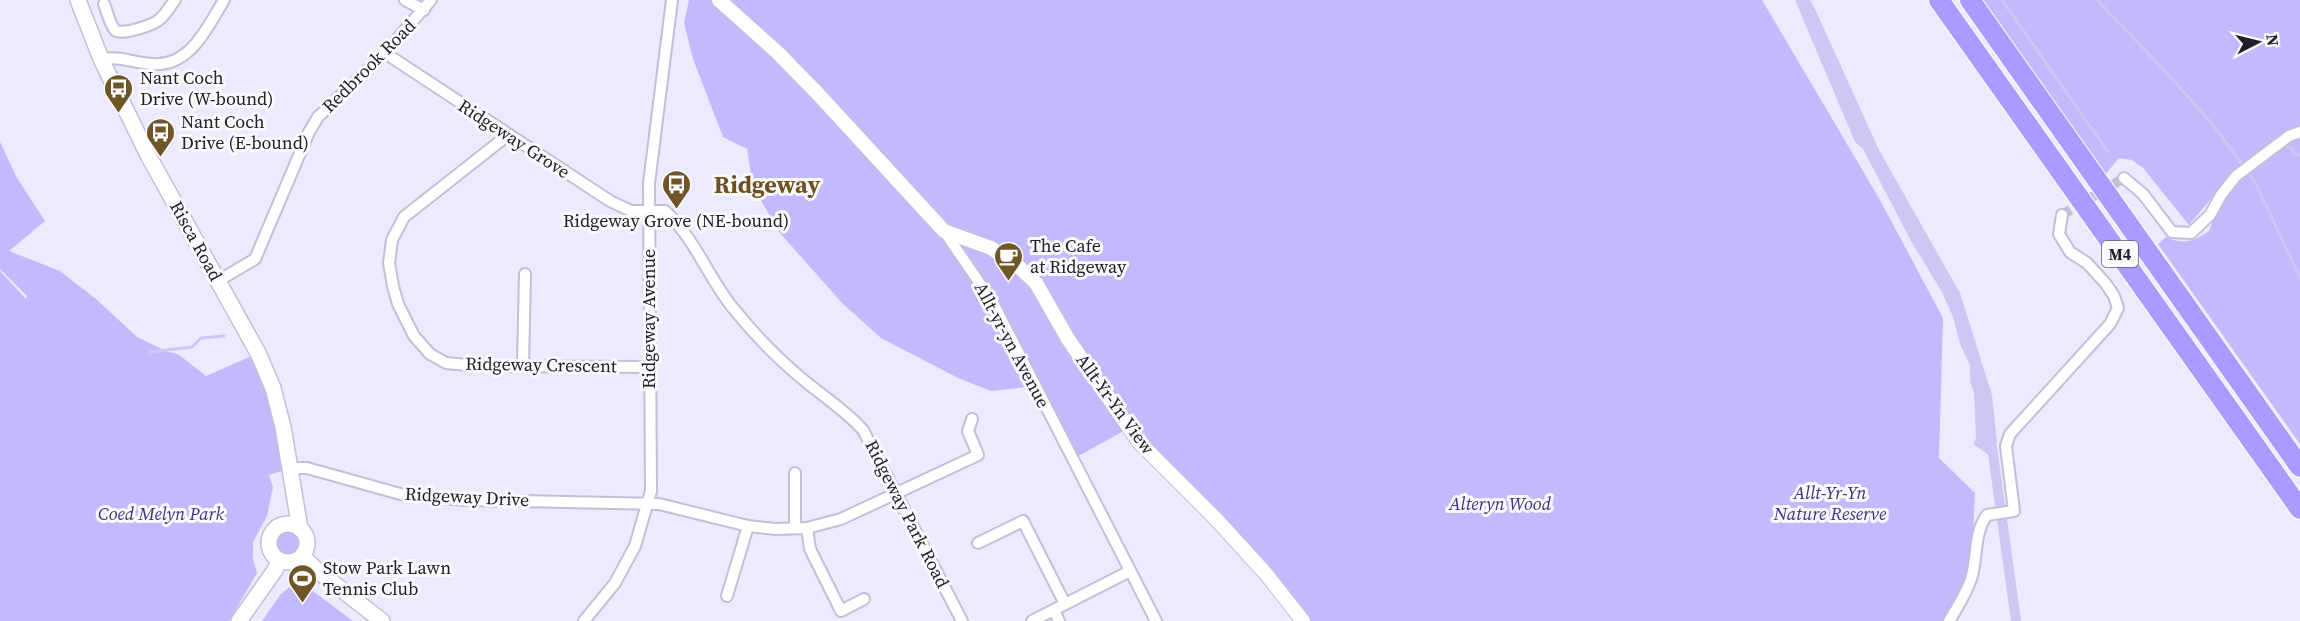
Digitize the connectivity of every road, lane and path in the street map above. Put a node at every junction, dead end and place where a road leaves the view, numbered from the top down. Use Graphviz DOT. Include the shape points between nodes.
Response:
graph roads {
  1 [pos="78,0"];
  2 [pos="175,0"];
  3 [pos="224,0"];
  4 [pos="405,0"];
  5 [pos="672,0"];
  6 [pos="719,0"];
  7 [pos="1939,0"];
  8 [pos="1970,0"];
  9 [pos="104,4"];
  10 [pos="427,5"];
  11 [pos="386,54"];
  12 [pos="101,59"];
  13 [pos="2300,132"];
  14 [pos="508,135"];
  15 [pos="2124,178"];
  16 [pos="648,211"];
  17 [pos="2062,214"];
  18 [pos="944,231"];
  19 [pos="525,274"];
  20 [pos="218,281"];
  21 [pos="523,365"];
  22 [pos="649,367"];
  23 [pos="972,419"];
  24 [pos="2300,467"];
  25 [pos="291,468"];
  26 [pos="795,473"];
  27 [pos="293,489"];
  28 [pos="897,494"];
  29 [pos="648,505"];
  30 [pos="2300,509"];
  31 [pos="748,526"];
  32 [pos="278,527"];
  33 [pos="795,528"];
  34 [pos="807,528"];
  35 [pos="300,529"];
  36 [pos="978,543"];
  37 [pos="302,556"];
  38 [pos="279,560"];
  39 [pos="1130,571"];
  40 [pos="727,596"];
  41 [pos="864,599"];
  42 [pos="1065,604"];
  43 [pos="1054,610"];
  44 [pos="239,621"];
  45 [pos="382,621"];
  46 [pos="584,621"];
  47 [pos="962,621"];
  48 [pos="1032,621"];
  49 [pos="1059,621"];
  50 [pos="1156,621"];
  51 [pos="1303,621"];
  52 [pos="1949,621"];
  1 -- 12 [label="main road, Risca Road"];
  2 -- 9 [label="street" via="161,19 118,33"];
  3 -- 12 [label="street" via="200,41 182,57 164,64 117,57"];
  4 -- 10 [label="street"];
  5 -- 16 [label="street, Ridgeway Avenue"];
  6 -- 18 [label="street, Allt-yr-yn Avenue" via="778,53"];
  7 -- 30 [label="highway, M4"];
  8 -- 24 [label="highway, M4"];
  10 -- 11 [label="street, Redbrook Road"];
  11 -- 14 [label="street, Ridgeway Grove"];
  11 -- 20 [label="street, Redbrook Road" via="318,117 255,259"];
  12 -- 20 [label="main road, Risca Road" via="148,155"];
  13 -- 15 [label="street" via="2236,176 2210,215 2191,233 2172,231 2143,194"];
  14 -- 16 [label="street, Ridgeway Grove" via="610,201 631,211"];
  14 -- 21 [label="street, Ridgeway Crescent" via="404,217 392,240 390,263 398,304 414,336 430,354 446,363"];
  16 -- 22 [label="street, Ridgeway Avenue"];
  16 -- 28 [label="street, Ridgeway Park Road" via="665,211 678,223 732,307 768,348 863,430"];
  17 -- 52 [label="street" via="2059,234 2070,252 2087,263 2106,284 2118,308 2110,324 2010,434 2006,446 2014,511 1987,515 1980,524 1971,579"];
  18 -- 39 [label="street, Allt-yr-yn Avenue" via="992,301"];
  18 -- 51 [label="street, Allt-Yr-Yn View" via="991,248 1036,283 1068,339 1139,442 1224,527"];
  19 -- 21 [label="street"];
  20 -- 25 [label="main road, Risca Road" via="273,388"];
  21 -- 22 [label="street, Ridgeway Crescent"];
  22 -- 29 [label="street, Ridgeway Avenue"];
  23 -- 28 [label="street, Ridgeway Drive" via="968,431 978,455"];
  25 -- 27 [label="main road, Risca Road"];
  25 -- 29 [label="street, Ridgeway Drive" via="307,468 404,495"];
  26 -- 33 [label="street"];
  27 -- 32 [label="main road, Risca Road"];
  27 -- 35 [label="main road, Risca Road"];
  28 -- 34 [label="street, Ridgeway Drive" via="842,519"];
  28 -- 47 [label="street, Ridgeway Park Road"];
  29 -- 31 [label="street, Ridgeway Drive" via="659,504"];
  29 -- 46 [label="street, Ridgeway Avenue" via="625,565"];
  31 -- 33 [label="street, Ridgeway Drive"];
  31 -- 40 [label="street"];
  32 -- 35 [label="main road" via="290,524"];
  32 -- 38 [label="main road" via="269,543 272,555"];
  33 -- 34 [label="street, Ridgeway Drive"];
  34 -- 41 [label="street" via="810,549 841,610"];
  35 -- 37 [label="main road" via="307,543"];
  36 -- 42 [label="street" via="1023,521"];
  37 -- 38 [label="main road" via="293,562"];
  37 -- 45 [label="main road"];
  38 -- 44 [label="main road"];
  39 -- 42 [label="street"];
  39 -- 50 [label="street, Allt-yr-yn Avenue"];
  42 -- 43 [label="street"];
  43 -- 48 [label="street"];
  43 -- 49 [label="street"];
}
